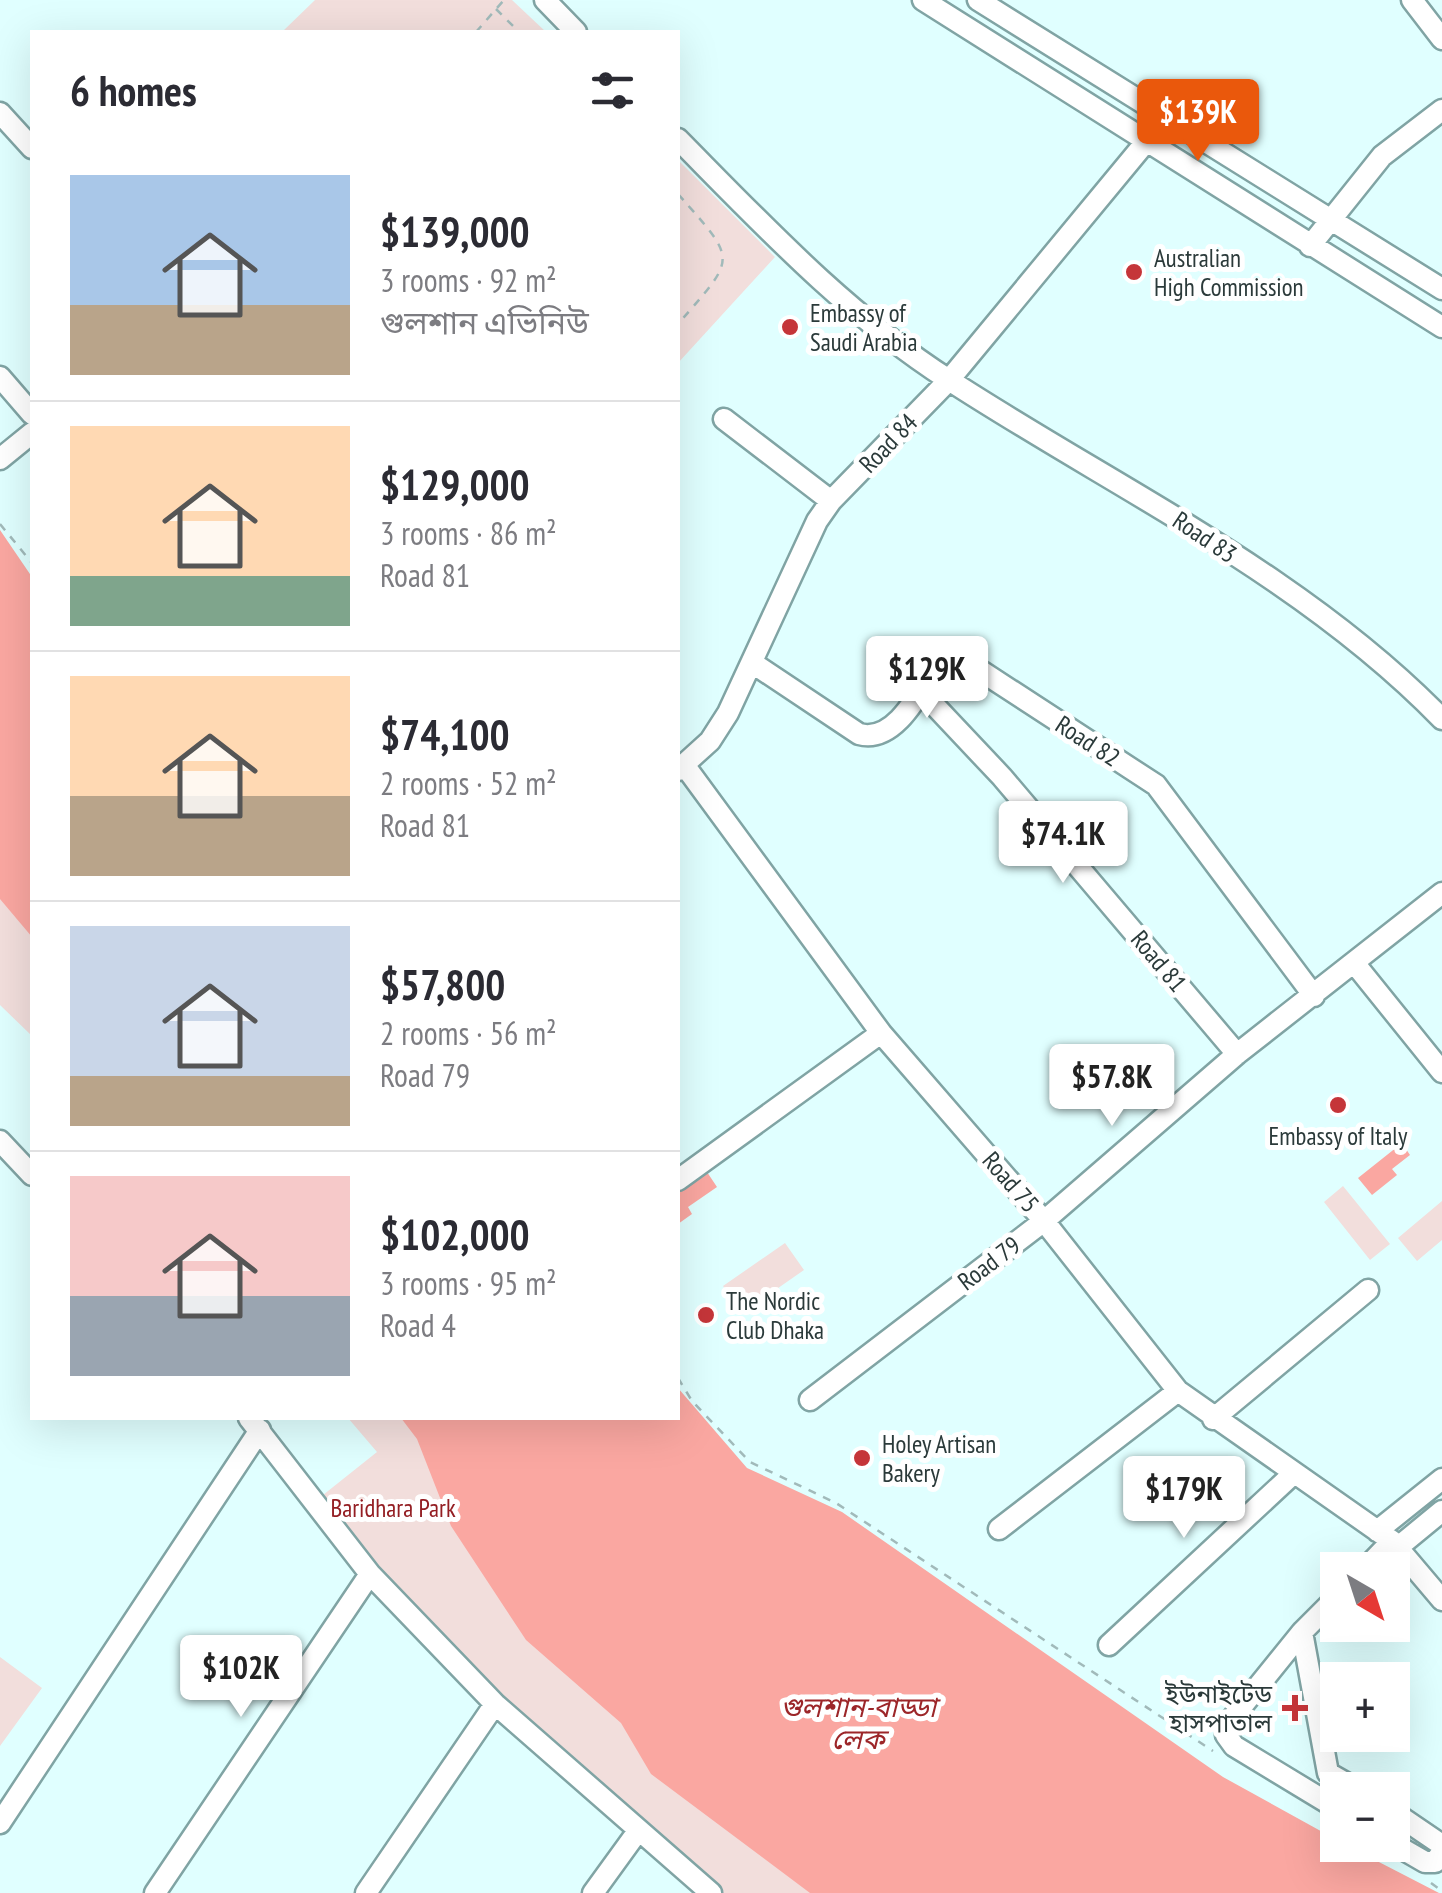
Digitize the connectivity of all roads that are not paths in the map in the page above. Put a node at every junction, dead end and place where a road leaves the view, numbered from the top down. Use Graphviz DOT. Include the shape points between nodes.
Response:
graph roads {
  1 [pos="545,0"];
  2 [pos="923,0"];
  3 [pos="978,0"];
  4 [pos="1412,0"];
  5 [pos="948,6"];
  6 [pos="574,30"];
  7 [pos="1442,39"];
  8 [pos="1442,110"];
  9 [pos="0,113"];
  10 [pos="1162,113"];
  11 [pos="680,140"];
  12 [pos="1145,143"];
  13 [pos="30,146"];
  14 [pos="1329,218"];
  15 [pos="1310,246"];
  16 [pos="1442,289"];
  17 [pos="1442,328"];
  18 [pos="0,377"];
  19 [pos="949,380"];
  20 [pos="30,412"];
  21 [pos="724,419"];
  22 [pos="30,435"];
  23 [pos="0,459"];
  24 [pos="832,501"];
  25 [pos="754,664"];
  26 [pos="920,690"];
  27 [pos="1442,719"];
  28 [pos="681,768"];
  29 [pos="1442,893"];
  30 [pos="1355,964"];
  31 [pos="1314,996"];
  32 [pos="881,1033"];
  33 [pos="1237,1054"];
  34 [pos="1440,1064"];
  35 [pos="0,1141"];
  36 [pos="30,1174"];
  37 [pos="680,1179"];
  38 [pos="1044,1221"];
  39 [pos="1368,1290"];
  40 [pos="1178,1391"];
  41 [pos="810,1400"];
  42 [pos="1213,1419"];
  43 [pos="254,1424"];
  44 [pos="1294,1474"];
  45 [pos="1442,1479"];
  46 [pos="1442,1512"];
  47 [pos="998,1529"];
  48 [pos="1389,1540"];
  49 [pos="1379,1552"];
  50 [pos="370,1574"];
  51 [pos="1442,1600"];
  52 [pos="1320,1614"];
  53 [pos="1302,1632"];
  54 [pos="1109,1646"];
  55 [pos="495,1704"];
  56 [pos="1328,1772"];
  57 [pos="1320,1785"];
  58 [pos="1314,1794"];
  59 [pos="1320,1798"];
  60 [pos="0,1823"];
  61 [pos="1410,1825"];
  62 [pos="638,1831"];
  63 [pos="1442,1849"];
  64 [pos="1410,1853"];
  65 [pos="155,1893"];
  66 [pos="366,1893"];
  67 [pos="593,1893"];
  68 [pos="711,1893"];
  1 -- 6 [label="street"];
  2 -- 5 [label="street"];
  3 -- 10 [label="street"];
  4 -- 7 [label="street"];
  5 -- 12 [label="street"];
  8 -- 14 [label="street" via="1382,156"];
  9 -- 13 [label="street"];
  10 -- 12 [label="street, Road 84"];
  10 -- 14 [label="street"];
  11 -- 19 [label="street, Road 83" via="827,288"];
  12 -- 15 [label="street"];
  12 -- 19 [label="street, Road 84"];
  14 -- 15 [label="street"];
  14 -- 16 [label="street"];
  15 -- 17 [label="street"];
  18 -- 20 [label="street"];
  19 -- 24 [label="street, Road 84"];
  19 -- 27 [label="street, Road 83" via="1191,526 1396,671"];
  21 -- 24 [label="street"];
  22 -- 23 [label="street"];
  24 -- 25 [label="street, Road 84"];
  25 -- 26 [label="street" via="873,738 888,731"];
  25 -- 28 [label="street, Road 84" via="710,740"];
  26 -- 31 [label="street, Road 82" via="948,654 958,656 1156,785"];
  26 -- 33 [label="street, Road 81"];
  28 -- 32 [label="street, Road 75"];
  29 -- 30 [label="street, Road 79"];
  30 -- 31 [label="street, Road 79"];
  30 -- 34 [label="street"];
  31 -- 33 [label="street, Road 79"];
  32 -- 37 [label="street"];
  32 -- 38 [label="street, Road 75"];
  33 -- 38 [label="street, Road 79"];
  35 -- 36 [label="street"];
  38 -- 40 [label="street, Road 75"];
  38 -- 41 [label="street, Road 79"];
  39 -- 42 [label="street"];
  40 -- 42 [label="street, Road 75"];
  40 -- 47 [label="street"];
  42 -- 44 [label="street, Road 75"];
  43 -- 50 [label="street"];
  43 -- 60 [label="street"];
  44 -- 48 [label="street, Road 75"];
  44 -- 54 [label="street"];
  45 -- 48 [label="street"];
  46 -- 48 [label="street"];
  48 -- 49 [label="street"];
  48 -- 51 [label="street, Road 75"];
  50 -- 55 [label="street"];
  50 -- 65 [label="street"];
  52 -- 53 [label="street"];
  53 -- 56 [label="street"];
  53 -- 58 [label="street" via="1230,1721 1226,1735"];
  55 -- 62 [label="street"];
  55 -- 66 [label="street"];
  57 -- 58 [label="street"];
  58 -- 59 [label="street"];
  61 -- 63 [label="street"];
  62 -- 67 [label="street"];
  62 -- 68 [label="street"];
  63 -- 64 [label="street" via="1434,1862"];
}
